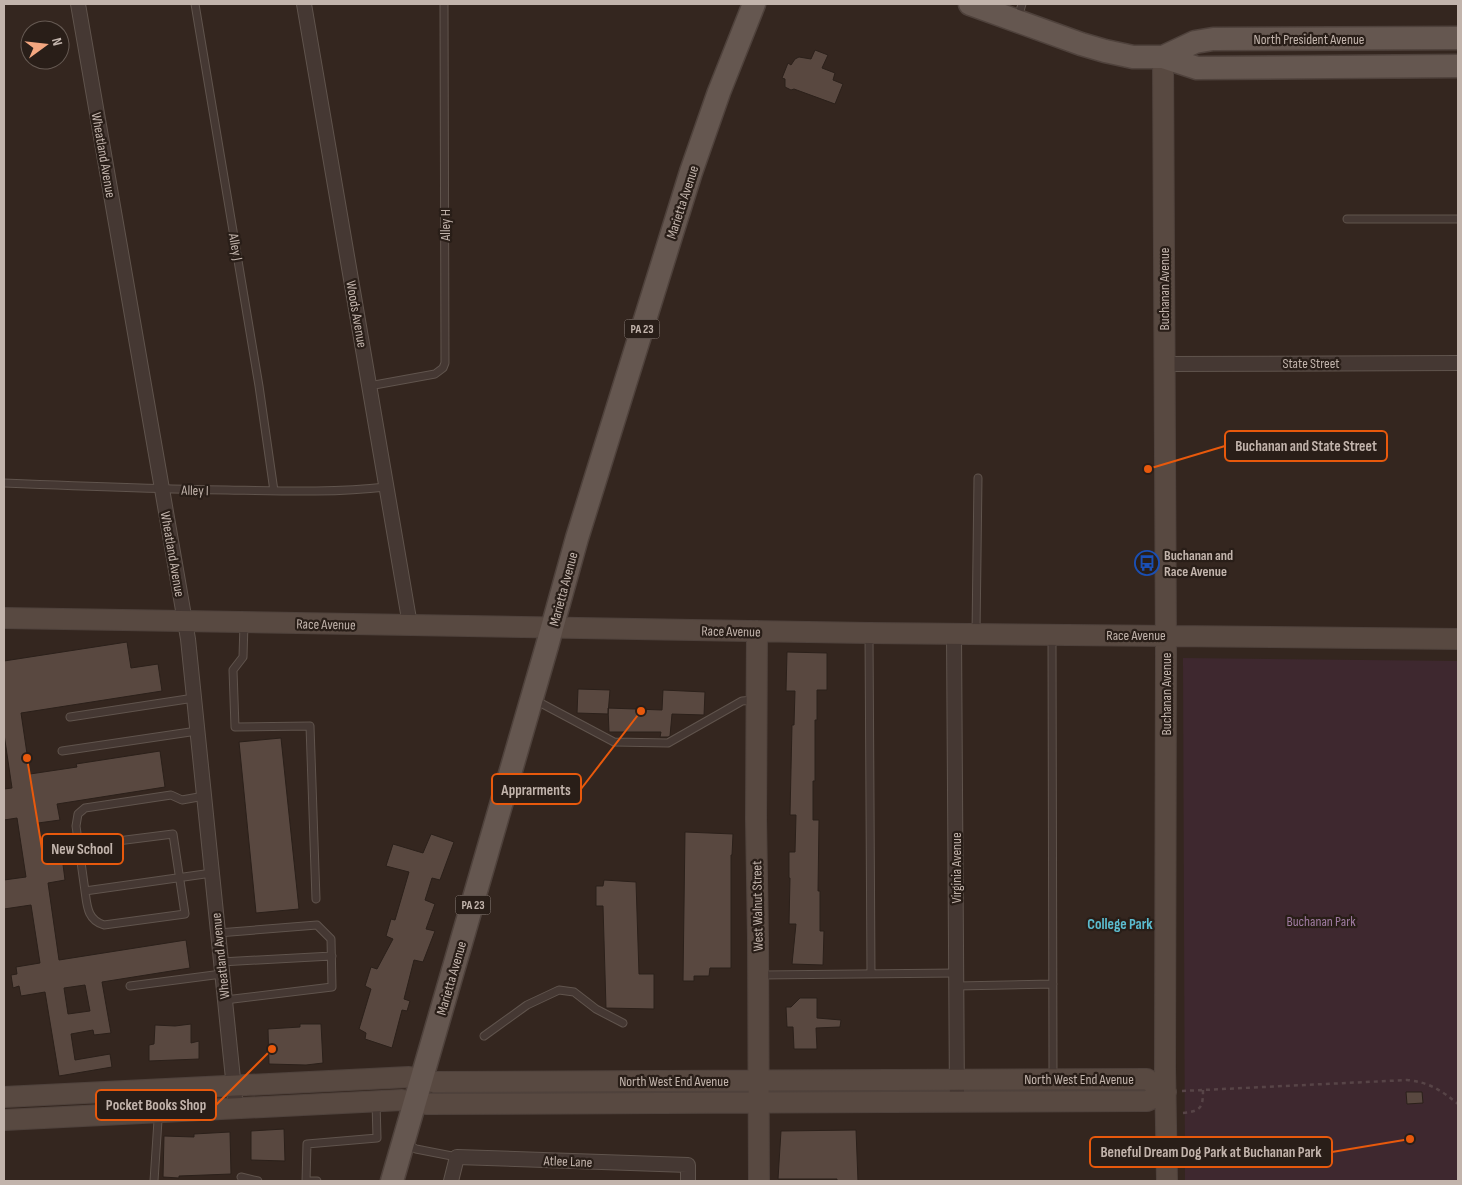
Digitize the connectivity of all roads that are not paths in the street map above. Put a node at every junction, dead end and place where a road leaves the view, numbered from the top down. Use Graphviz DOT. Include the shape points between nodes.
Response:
graph roads {
  1 [pos="78,4"];
  2 [pos="195,4"];
  3 [pos="304,4"];
  4 [pos="444,4"];
  5 [pos="754,4"];
  6 [pos="970,4"];
  7 [pos="1019,12"];
  8 [pos="1458,38"];
  9 [pos="1163,57"];
  10 [pos="1458,66"];
  11 [pos="1458,218"];
  12 [pos="1347,219"];
  13 [pos="1458,363"];
  14 [pos="1165,364"];
  15 [pos="369,386"];
  16 [pos="978,478"];
  17 [pos="4,483"];
  18 [pos="386,487"];
  19 [pos="162,489"];
  20 [pos="274,491"];
  21 [pos="4,618"];
  22 [pos="185,621"];
  23 [pos="244,622"];
  24 [pos="410,625"];
  25 [pos="552,628"];
  26 [pos="757,631"];
  27 [pos="869,633"];
  28 [pos="954,634"];
  29 [pos="976,634"];
  30 [pos="1052,635"];
  31 [pos="1166,636"];
  32 [pos="1458,639"];
  33 [pos="194,698"];
  34 [pos="532,698"];
  35 [pos="757,699"];
  36 [pos="70,717"];
  37 [pos="197,731"];
  38 [pos="62,751"];
  39 [pos="204,796"];
  40 [pos="78,846"];
  41 [pos="212,874"];
  42 [pos="180,878"];
  43 [pos="85,891"];
  44 [pos="316,899"];
  45 [pos="218,934"];
  46 [pos="332,956"];
  47 [pos="221,968"];
  48 [pos="871,974"];
  49 [pos="758,975"];
  50 [pos="956,980"];
  51 [pos="1053,984"];
  52 [pos="130,986"];
  53 [pos="225,1000"];
  54 [pos="623,1023"];
  55 [pos="484,1036"];
  56 [pos="1053,1079"];
  57 [pos="422,1080"];
  58 [pos="759,1080"];
  59 [pos="957,1080"];
  60 [pos="234,1086"];
  61 [pos="160,1089"];
  62 [pos="1166,1092"];
  63 [pos="4,1097"];
  64 [pos="376,1102"];
  65 [pos="415,1102"];
  66 [pos="957,1102"];
  67 [pos="759,1103"];
  68 [pos="236,1108"];
  69 [pos="158,1112"];
  70 [pos="4,1120"];
  71 [pos="404,1142"];
  72 [pos="457,1157"];
  73 [pos="241,1177"];
  74 [pos="154,1181"];
  75 [pos="258,1181"];
  76 [pos="305,1181"];
  77 [pos="317,1181"];
  78 [pos="392,1181"];
  79 [pos="451,1181"];
  80 [pos="688,1181"];
  81 [pos="759,1181"];
  82 [pos="1167,1181"];
  1 -- 19 [label="street, Wheatland Avenue"];
  2 -- 20 [label="lane, Alley J"];
  3 -- 15 [label="street, Woods Avenue"];
  4 -- 15 [label="lane, Alley H" via="445,363 444,368 435,374"];
  5 -- 25 [label="main road, Marietta Avenue / PA 23" via="685,190"];
  6 -- 7 [label="main road, North President Avenue"];
  7 -- 9 [label="main road, North President Avenue" via="1081,44 1132,57"];
  8 -- 9 [label="main road, North President Avenue" via="1213,39 1195,42"];
  9 -- 10 [label="main road, North President Avenue" via="1197,68"];
  9 -- 14 [label="street, Buchanan Avenue"];
  11 -- 12 [label="lane"];
  13 -- 14 [label="street, State Street"];
  14 -- 31 [label="street, Buchanan Avenue"];
  15 -- 18 [label="street, Woods Avenue"];
  16 -- 29 [label="lane"];
  17 -- 19 [label="lane, Alley I"];
  18 -- 20 [label="lane, Alley I"];
  18 -- 24 [label="street, Woods Avenue"];
  19 -- 20 [label="lane, Alley I"];
  19 -- 22 [label="street, Wheatland Avenue"];
  21 -- 22 [label="street, Race Avenue"];
  22 -- 23 [label="street, Race Avenue"];
  22 -- 33 [label="street, Wheatland Avenue"];
  23 -- 24 [label="street, Race Avenue"];
  23 -- 44 [label="lane" via="243,656 233,670 235,728 310,726"];
  24 -- 25 [label="street, Race Avenue"];
  25 -- 26 [label="street, Race Avenue"];
  25 -- 34 [label="main road, Marietta Avenue / PA 23"];
  26 -- 27 [label="street, Race Avenue"];
  26 -- 35 [label="street, West Walnut Street"];
  27 -- 28 [label="street, Race Avenue"];
  27 -- 48 [label="lane"];
  28 -- 29 [label="street, Race Avenue"];
  28 -- 50 [label="street, Virginia Avenue"];
  29 -- 30 [label="street, Race Avenue"];
  30 -- 31 [label="street, Race Avenue"];
  30 -- 51 [label="lane"];
  31 -- 32 [label="street, Race Avenue"];
  31 -- 62 [label="street, Buchanan Avenue"];
  33 -- 36 [label="lane"];
  33 -- 37 [label="street, Wheatland Avenue"];
  34 -- 35 [label="lane" via="614,742 668,744 742,701"];
  34 -- 57 [label="main road, Marietta Avenue / PA 23"];
  35 -- 49 [label="street, West Walnut Street"];
  37 -- 38 [label="lane"];
  37 -- 39 [label="street, Wheatland Avenue"];
  39 -- 40 [label="lane" via="182,800 171,795 84,808 78,814 76,826"];
  39 -- 41 [label="street, Wheatland Avenue"];
  40 -- 42 [label="lane" via="173,834"];
  40 -- 43 [label="lane"];
  41 -- 42 [label="lane"];
  41 -- 45 [label="street, Wheatland Avenue"];
  42 -- 43 [label="lane"];
  42 -- 43 [label="lane" via="184,914 100,924 88,912"];
  45 -- 46 [label="lane" via="317,925 331,939"];
  45 -- 47 [label="street, Wheatland Avenue"];
  46 -- 47 [label="lane"];
  46 -- 53 [label="lane" via="332,987"];
  47 -- 52 [label="lane"];
  47 -- 53 [label="street, Wheatland Avenue"];
  48 -- 49 [label="lane"];
  48 -- 50 [label="lane"];
  49 -- 58 [label="street, West Walnut Street"];
  50 -- 51 [label="lane"];
  50 -- 59 [label="street, Virginia Avenue"];
  51 -- 56 [label="lane"];
  53 -- 60 [label="street, Wheatland Avenue"];
  54 -- 55 [label="lane" via="596,1010 574,992 559,990 527,1005"];
  56 -- 59 [label="street, North West End Avenue"];
  56 -- 62 [label="street, North West End Avenue" via="1147,1079"];
  57 -- 58 [label="street, North West End Avenue"];
  57 -- 60 [label="street, North West End Avenue" via="408,1077"];
  57 -- 65 [label="main road, Marietta Avenue / PA 23"];
  58 -- 59 [label="street, North West End Avenue"];
  58 -- 67 [label="street, West Walnut Street"];
  59 -- 66 [label="street, Virginia Avenue"];
  60 -- 61 [label="street, North West End Avenue"];
  60 -- 68 [label="street, Wheatland Avenue"];
  61 -- 63 [label="street, North West End Avenue"];
  61 -- 69 [label="lane"];
  62 -- 66 [label="street, North West End Avenue" via="1148,1101"];
  62 -- 82 [label="street, Buchanan Avenue"];
  64 -- 65 [label="street, North West End Avenue"];
  64 -- 68 [label="street, North West End Avenue"];
  64 -- 76 [label="lane" via="377,1138 307,1144"];
  65 -- 67 [label="street, North West End Avenue"];
  65 -- 71 [label="main road, Marietta Avenue / PA 23"];
  66 -- 67 [label="street, North West End Avenue"];
  67 -- 81 [label="street, West Walnut Street"];
  68 -- 69 [label="street, North West End Avenue"];
  69 -- 70 [label="street, North West End Avenue"];
  69 -- 74 [label="lane"];
  71 -- 72 [label="lane" via="416,1149"];
  71 -- 78 [label="main road, Marietta Avenue / PA 23"];
  72 -- 79 [label="street"];
  72 -- 80 [label="street, Atlee Lane" via="688,1165"];
  73 -- 75 [label="lane"];
  76 -- 77 [label="lane"];
}
